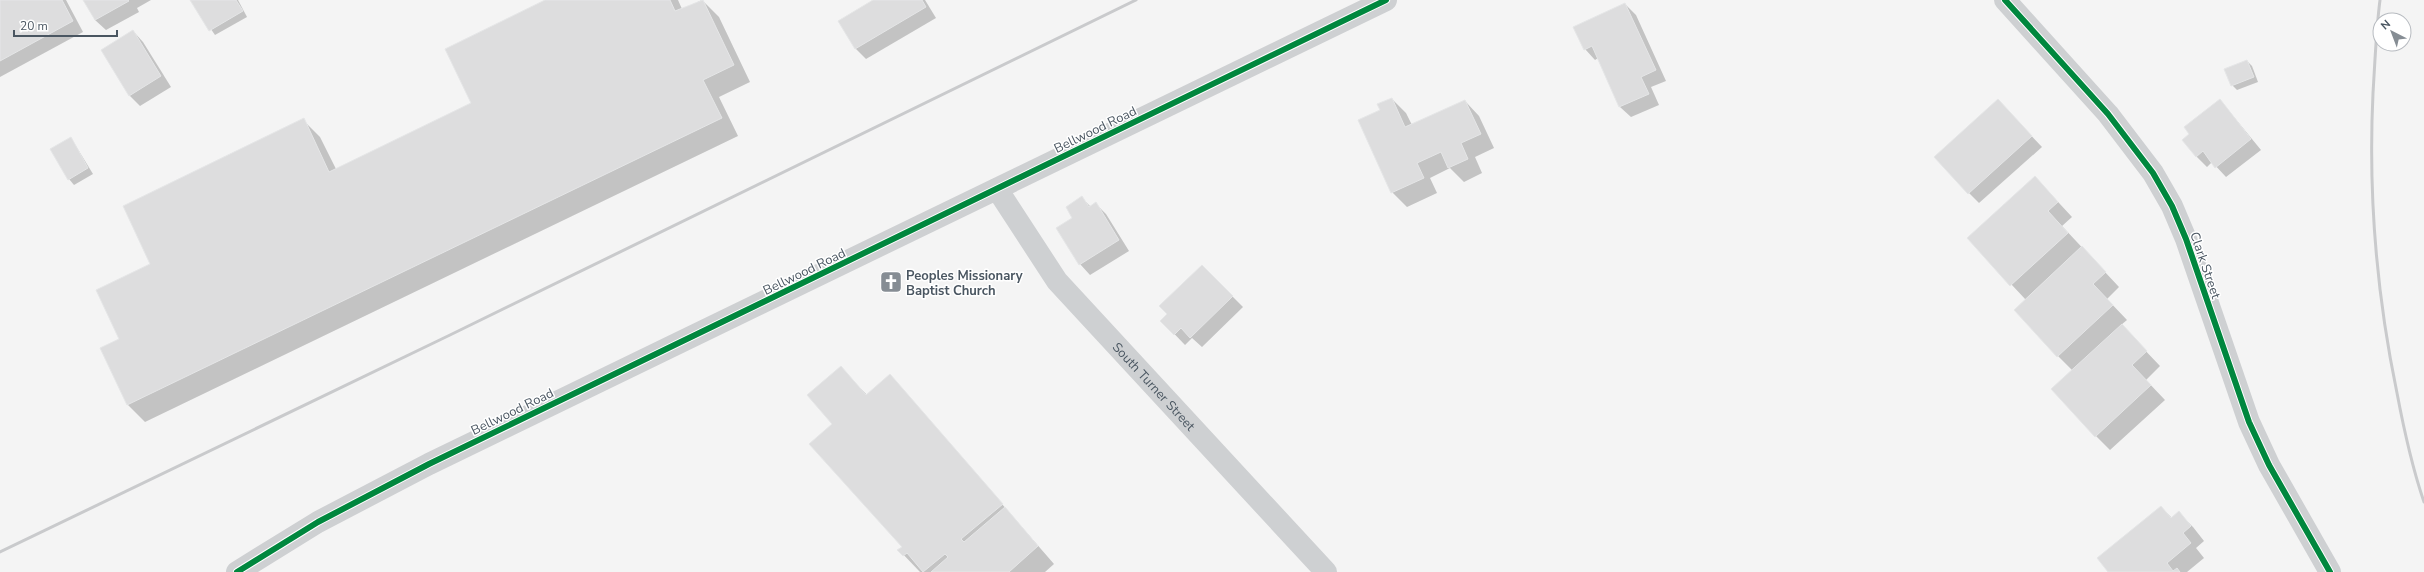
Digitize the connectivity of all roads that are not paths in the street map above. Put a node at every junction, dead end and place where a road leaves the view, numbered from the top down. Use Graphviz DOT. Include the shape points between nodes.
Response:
graph roads {
  1 [pos="1386,0"];
  2 [pos="2005,0"];
  3 [pos="997,189"];
  4 [pos="237,572"];
  5 [pos="1326,572"];
  6 [pos="2330,572"];
  1 -- 3 [label="street, Bellwood Road"];
  2 -- 6 [label="street, Clark Street" via="2108,114 2135,147 2157,180 2186,239 2249,422 2269,465"];
  3 -- 4 [label="street, Bellwood Road" via="428,464 318,522"];
  3 -- 5 [label="street, South Turner Street" via="1057,281"];
}
